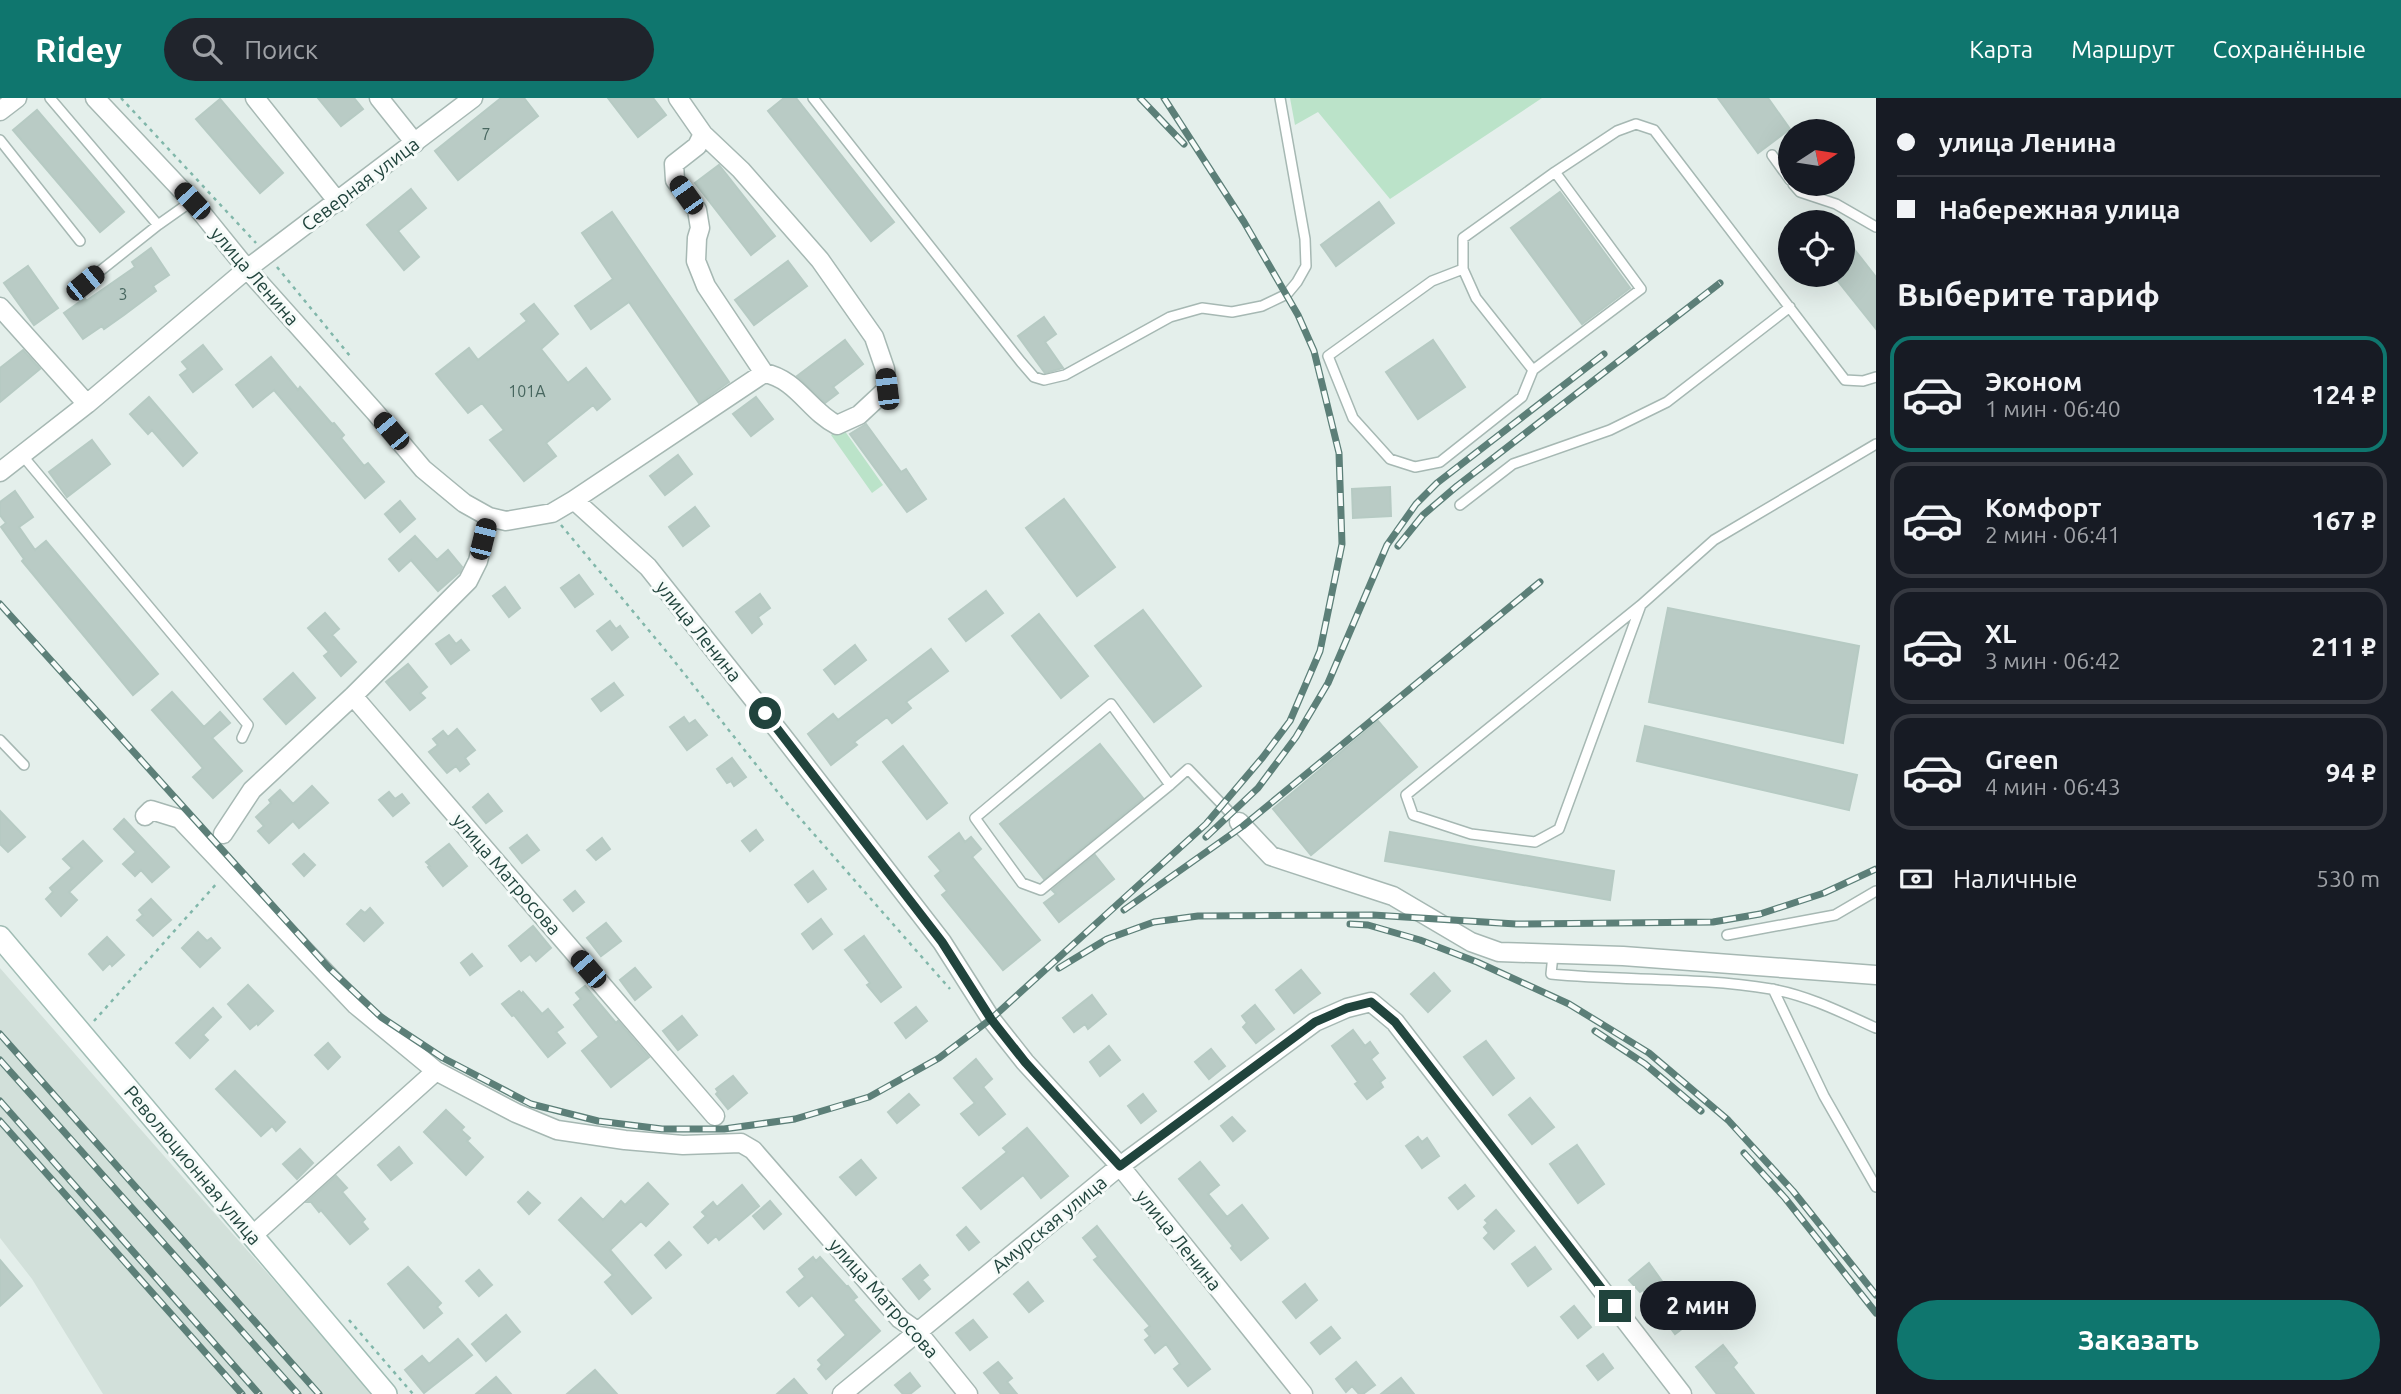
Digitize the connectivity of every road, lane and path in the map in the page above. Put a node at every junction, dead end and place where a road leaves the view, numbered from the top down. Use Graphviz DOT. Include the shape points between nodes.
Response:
graph roads {
  1 [pos="17,98"];
  2 [pos="50,98"];
  3 [pos="95,98"];
  4 [pos="121,98"];
  5 [pos="256,98"];
  6 [pos="379,98"];
  7 [pos="473,98"];
  8 [pos="678,98"];
  9 [pos="813,98"];
  10 [pos="1280,98"];
  11 [pos="0,111"];
  12 [pos="703,134"];
  13 [pos="0,140"];
  14 [pos="415,143"];
  15 [pos="1772,155"];
  16 [pos="1778,163"];
  17 [pos="1555,172"];
  18 [pos="1812,196"];
  19 [pos="192,201"];
  20 [pos="338,202"];
  21 [pos="158,225"];
  22 [pos="1876,228"];
  23 [pos="80,241"];
  24 [pos="267,254"];
  25 [pos="247,269"];
  26 [pos="1463,269"];
  27 [pos="85,283"];
  28 [pos="0,307"];
  29 [pos="1790,307"];
  30 [pos="350,357"];
  31 [pos="1533,370"];
  32 [pos="764,373"];
  33 [pos="1876,377"];
  34 [pos="87,404"];
  35 [pos="1876,444"];
  36 [pos="22,455"];
  37 [pos="0,472"];
  38 [pos="574,500"];
  39 [pos="1460,505"];
  40 [pos="552,513"];
  41 [pos="489,517"];
  42 [pos="1641,605"];
  43 [pos="353,696"];
  44 [pos="242,738"];
  45 [pos="0,740"];
  46 [pos="24,765"];
  47 [pos="1170,785"];
  48 [pos="145,816"];
  49 [pos="1239,822"];
  50 [pos="223,834"];
  51 [pos="229,870"];
  52 [pos="1876,891"];
  53 [pos="1727,935"];
  54 [pos="0,937"];
  55 [pos="1553,955"];
  56 [pos="1876,975"];
  57 [pos="1773,989"];
  58 [pos="952,990"];
  59 [pos="92,1024"];
  60 [pos="1876,1028"];
  61 [pos="436,1072"];
  62 [pos="715,1115"];
  63 [pos="1120,1166"];
  64 [pos="1876,1187"];
  65 [pos="252,1236"];
  66 [pos="917,1331"];
  67 [pos="387,1394"];
  68 [pos="842,1394"];
  69 [pos="968,1394"];
  70 [pos="1303,1394"];
  71 [pos="1682,1394"];
  1 -- 11 [label="street"];
  2 -- 21 [label="lane"];
  3 -- 19 [label="street, улица Ленина"];
  4 -- 24 [label="path"];
  5 -- 20 [label="street"];
  6 -- 14 [label="street"];
  7 -- 14 [label="street, Северная улица"];
  8 -- 12 [label="street"];
  9 -- 10 [label="lane" via="1021,362 1044,380 1065,375 1170,317 1202,308 1232,312 1262,306 1287,294 1306,266"];
  12 -- 32 [label="street" via="674,164 675,180 697,210 701,228 696,261 706,286"];
  12 -- 32 [label="street" via="820,260 874,337 887,389 859,415 837,425 779,375"];
  13 -- 23 [label="lane"];
  14 -- 20 [label="street, Северная улица"];
  15 -- 16 [label="lane"];
  17 -- 26 [label="lane" via="1463,238"];
  17 -- 29 [label="lane" via="1617,131 1636,124 1654,130"];
  17 -- 31 [label="lane" via="1641,289"];
  18 -- 22 [label="lane" via="1836,204"];
  19 -- 21 [label="lane"];
  19 -- 25 [label="street, улица Ленина"];
  20 -- 24 [label="street, Северная улица"];
  21 -- 27 [label="lane"];
  24 -- 25 [label="street, Северная улица"];
  24 -- 30 [label="path"];
  25 -- 34 [label="street, Северная улица"];
  25 -- 41 [label="street, улица Ленина" via="423,469"];
  26 -- 31 [label="lane" via="1476,298"];
  26 -- 31 [label="lane" via="1432,281 1328,356 1353,418 1390,459 1415,467 1440,462 1522,397"];
  28 -- 34 [label="street"];
  29 -- 33 [label="lane" via="1845,380"];
  29 -- 39 [label="lane" via="1667,402 1610,430 1513,464"];
  32 -- 38 [label="street"];
  34 -- 36 [label="street, Северная улица"];
  35 -- 42 [label="lane" via="1714,540"];
  36 -- 37 [label="street, Северная улица"];
  36 -- 44 [label="lane" via="247,725"];
  38 -- 40 [label="street, улица Ленина"];
  38 -- 63 [label="street, улица Ленина" via="648,567 942,942 991,1019"];
  40 -- 41 [label="street, улица Ленина" via="506,521"];
  40 -- 58 [label="path" via="784,800"];
  41 -- 43 [label="street" via="468,582"];
  42 -- 42 [label="lane" via="1406,794 1413,815 1471,834 1535,842 1559,829"];
  43 -- 50 [label="street" via="252,790"];
  43 -- 62 [label="street, улица Матросова"];
  45 -- 46 [label="lane"];
  47 -- 47 [label="lane" via="1041,890 1022,883 975,818 1111,704"];
  47 -- 49 [label="lane" via="1188,769"];
  48 -- 51 [label="street" via="151,810 180,819"];
  49 -- 55 [label="street" via="1272,856 1393,896 1471,942 1499,952"];
  51 -- 59 [label="path"];
  51 -- 61 [label="street" via="356,1005"];
  52 -- 53 [label="lane" via="1835,915"];
  54 -- 65 [label="main road, Революционная улица"];
  55 -- 56 [label="street"];
  55 -- 57 [label="lane" via="1552,974"];
  57 -- 60 [label="lane"];
  57 -- 64 [label="lane" via="1824,1096"];
  61 -- 65 [label="street"];
  61 -- 66 [label="street, улица Матросова" via="557,1130 683,1145 741,1143 753,1150 900,1319"];
  63 -- 66 [label="street, Амурская улица"];
  63 -- 70 [label="street, улица Ленина"];
  63 -- 71 [label="street, Амурская улица" via="1315,1022 1371,1002 1395,1022"];
  65 -- 67 [label="main road, Революционная улица"];
  66 -- 68 [label="street, Амурская улица"];
  66 -- 69 [label="street, улица Матросова"];
}
